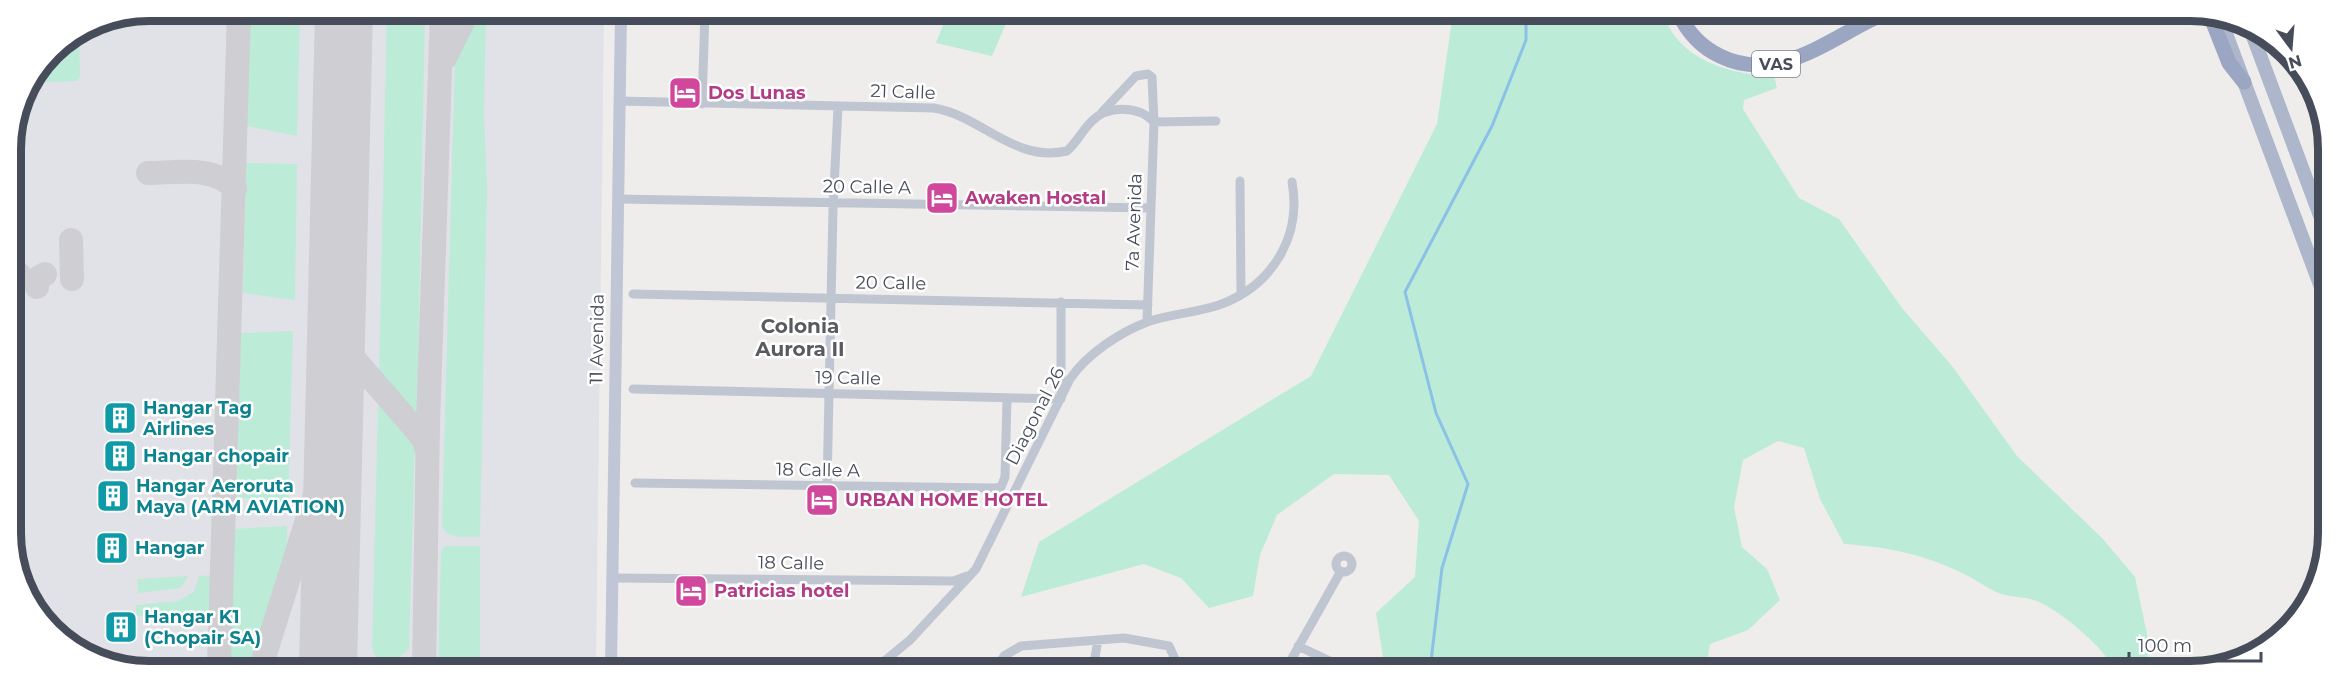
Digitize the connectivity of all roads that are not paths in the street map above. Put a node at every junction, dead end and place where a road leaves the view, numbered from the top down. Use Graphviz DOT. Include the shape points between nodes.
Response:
graph roads {
  1 [pos="621,21"];
  2 [pos="705,21"];
  3 [pos="1683,21"];
  4 [pos="1870,21"];
  5 [pos="2213,23"];
  6 [pos="2223,25"];
  7 [pos="2254,38"];
  8 [pos="2244,82"];
  9 [pos="619,101"];
  10 [pos="702,104"];
  11 [pos="838,106"];
  12 [pos="1101,113"];
  13 [pos="1216,121"];
  14 [pos="1154,122"];
  15 [pos="1240,181"];
  16 [pos="1292,182"];
  17 [pos="618,199"];
  18 [pos="833,204"];
  19 [pos="1151,208"];
  20 [pos="2318,210"];
  21 [pos="2318,279"];
  22 [pos="633,294"];
  23 [pos="1241,294"];
  24 [pos="831,298"];
  25 [pos="1061,302"];
  26 [pos="1148,305"];
  27 [pos="1147,322"];
  28 [pos="633,389"];
  29 [pos="829,394"];
  30 [pos="1007,398"];
  31 [pos="1061,399"];
  32 [pos="635,483"];
  33 [pos="827,486"];
  34 [pos="1341,571"];
  35 [pos="969,575"];
  36 [pos="611,578"];
  37 [pos="1098,640"];
  38 [pos="1298,646"];
  39 [pos="611,661"];
  40 [pos="884,661"];
  41 [pos="1001,661"];
  42 [pos="1094,661"];
  43 [pos="1175,661"];
  44 [pos="1290,661"];
  45 [pos="1330,661"];
  1 -- 9 [label="main road, 11 Avenida"];
  2 -- 10 [label="street"];
  3 -- 4 [label="highway, VAS" via="1708,51 1738,64 1761,67 1802,56"];
  5 -- 8 [label="highway" via="2229,63"];
  6 -- 8 [label="main road"];
  7 -- 20 [label="main road"];
  8 -- 21 [label="main road"];
  9 -- 10 [label="street, 21 Calle"];
  9 -- 17 [label="main road, 11 Avenida"];
  10 -- 11 [label="street, 21 Calle"];
  11 -- 12 [label="street, 21 Calle" via="944,110 1020,149 1045,154 1067,151"];
  11 -- 18 [label="street"];
  12 -- 14 [label="street" via="1138,110"];
  12 -- 14 [label="street, 21 Calle" via="1132,79 1148,74 1152,77"];
  13 -- 14 [label="street"];
  14 -- 19 [label="street, 7a Avenida"];
  15 -- 23 [label="street"];
  16 -- 23 [label="street, Diagonal 26" via="1295,221 1286,246 1266,272"];
  17 -- 18 [label="street, 20 Calle A"];
  17 -- 36 [label="main road, 11 Avenida"];
  18 -- 19 [label="street, 20 Calle A"];
  18 -- 24 [label="street"];
  19 -- 26 [label="street, 7a Avenida"];
  22 -- 24 [label="street, 20 Calle"];
  23 -- 27 [label="street, Diagonal 26" via="1209,308"];
  24 -- 25 [label="street, 20 Calle"];
  24 -- 29 [label="street"];
  25 -- 26 [label="street, 20 Calle"];
  25 -- 31 [label="street"];
  26 -- 27 [label="street, 7a Avenida"];
  27 -- 31 [label="street, Diagonal 26" via="1088,357 1070,379"];
  28 -- 29 [label="street, 19 Calle"];
  29 -- 30 [label="street, 19 Calle"];
  29 -- 33 [label="street"];
  30 -- 31 [label="street, 19 Calle"];
  30 -- 33 [label="street, 18 Calle A" via="1006,469 1000,487"];
  31 -- 35 [label="street, Diagonal 26" via="976,569"];
  32 -- 33 [label="street, 18 Calle A"];
  34 -- 38 [label="street"];
  35 -- 36 [label="street, 18 Calle" via="954,581"];
  35 -- 40 [label="street, Diagonal 26" via="910,640"];
  36 -- 39 [label="main road, 11 Avenida"];
  37 -- 41 [label="street" via="1021,646"];
  37 -- 42 [label="street"];
  37 -- 43 [label="street" via="1161,643 1169,646"];
  38 -- 44 [label="street"];
  38 -- 45 [label="street"];
}
